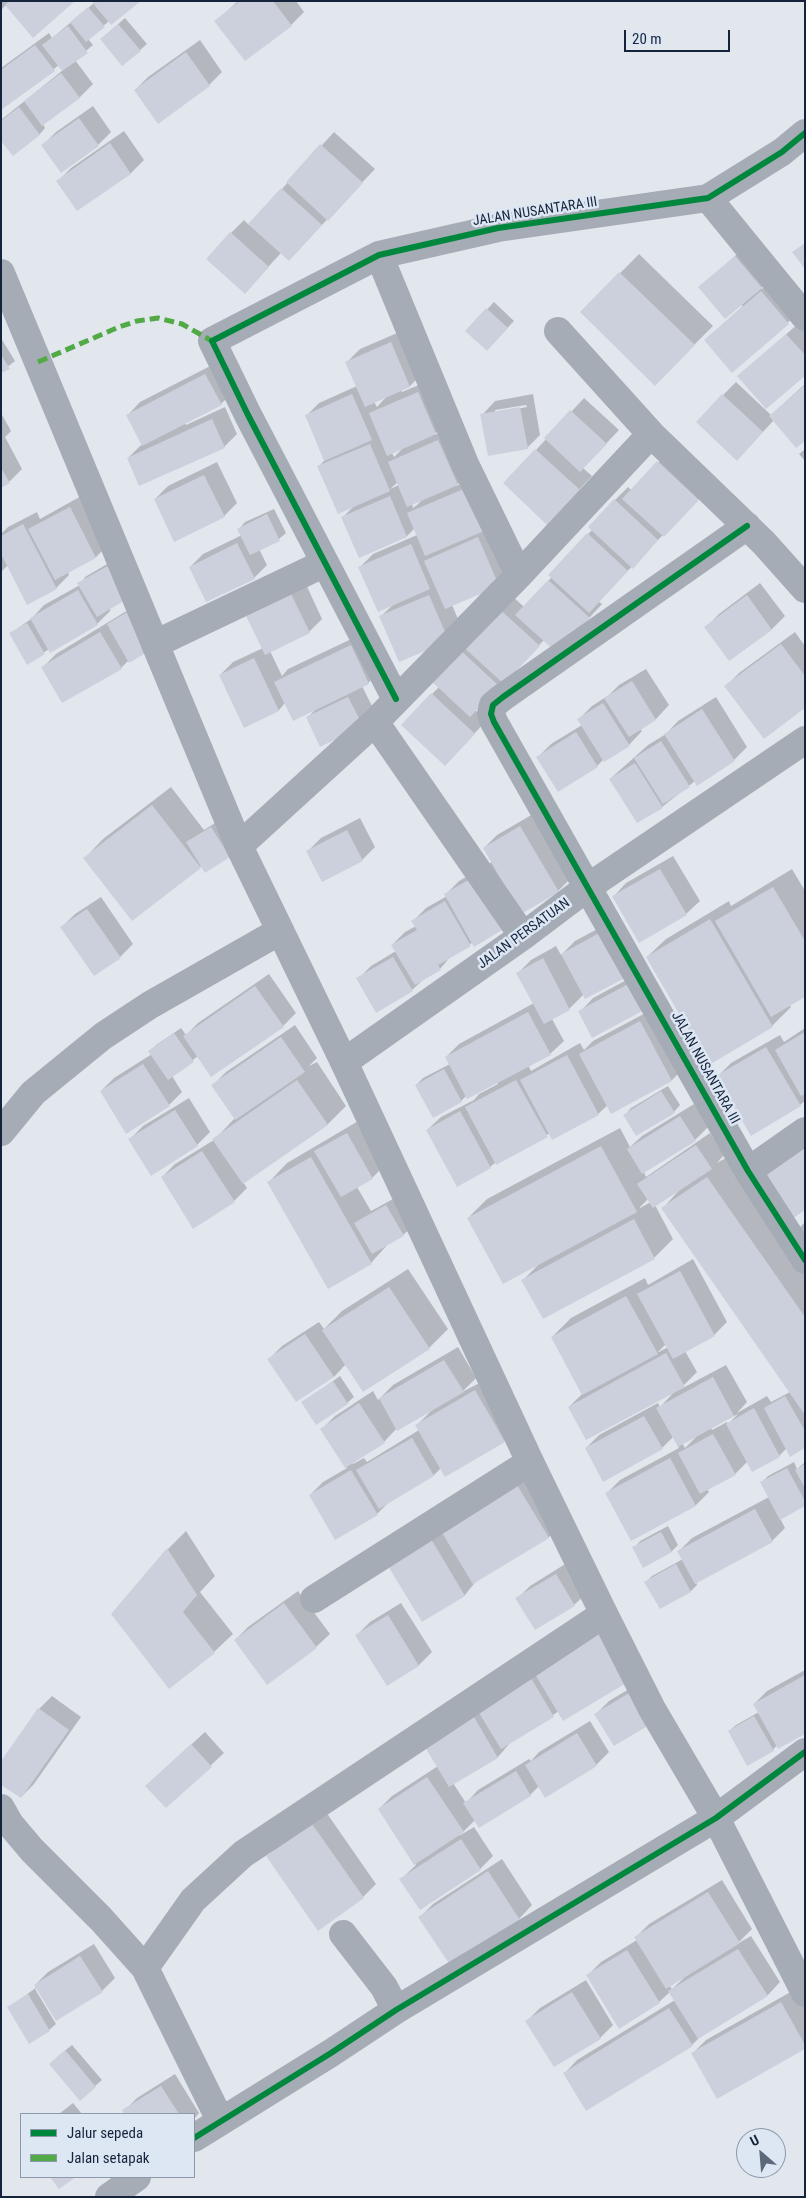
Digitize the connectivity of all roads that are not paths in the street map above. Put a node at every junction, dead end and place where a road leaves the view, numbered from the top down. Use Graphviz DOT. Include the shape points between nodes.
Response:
graph roads {
  1 [pos="805,133"];
  2 [pos="708,198"];
  3 [pos="379,255"];
  4 [pos="1,273"];
  5 [pos="805,317"];
  6 [pos="558,331"];
  7 [pos="651,434"];
  8 [pos="747,526"];
  9 [pos="325,563"];
  10 [pos="519,575"];
  11 [pos="805,589"];
  12 [pos="155,644"];
  13 [pos="396,699"];
  14 [pos="375,722"];
  15 [pos="805,740"];
  16 [pos="239,846"];
  17 [pos="588,887"];
  18 [pos="280,931"];
  19 [pos="523,936"];
  20 [pos="344,1062"];
  21 [pos="805,1131"];
  22 [pos="1,1132"];
  23 [pos="748,1171"];
  24 [pos="805,1260"];
  25 [pos="530,1462"];
  26 [pos="314,1599"];
  27 [pos="604,1614"];
  28 [pos="805,1752"];
  29 [pos="1,1808"];
  30 [pos="716,1818"];
  31 [pos="343,1934"];
  32 [pos="145,1968"];
  33 [pos="805,1993"];
  34 [pos="396,2010"];
  35 [pos="220,2120"];
  36 [pos="195,2137"];
  37 [pos="136,2178"];
  38 [pos="109,2197"];
  1 -- 2 [label="street, JALAN NUSANTARA III" via="782,152"];
  2 -- 3 [label="street, JALAN NUSANTARA III" via="498,228"];
  2 -- 5 [label="street"];
  3 -- 9 [label="street, JALAN NUSANTARA III" via="212,341"];
  3 -- 10 [label="street" via="465,464"];
  4 -- 12 [label="main road"];
  6 -- 7 [label="street"];
  7 -- 8 [label="street"];
  7 -- 10 [label="street"];
  8 -- 11 [label="street"];
  8 -- 17 [label="street, JALAN NUSANTARA III" via="493,706 494,722"];
  9 -- 12 [label="street"];
  9 -- 13 [label="street"];
  10 -- 13 [label="street"];
  12 -- 16 [label="main road"];
  13 -- 14 [label="street"];
  14 -- 16 [label="street"];
  14 -- 19 [label="street"];
  15 -- 17 [label="street, JALAN PERSATUAN"];
  16 -- 18 [label="main road"];
  17 -- 19 [label="street, JALAN PERSATUAN"];
  17 -- 23 [label="street, JALAN NUSANTARA III"];
  18 -- 20 [label="main road"];
  18 -- 22 [label="street" via="150,1005 103,1036 33,1093"];
  19 -- 20 [label="street, JALAN PERSATUAN"];
  20 -- 25 [label="main road"];
  21 -- 23 [label="street"];
  23 -- 24 [label="street, JALAN NUSANTARA III"];
  25 -- 26 [label="street"];
  25 -- 27 [label="main road"];
  27 -- 30 [label="main road" via="652,1709"];
  27 -- 32 [label="street" via="243,1854 194,1900"];
  28 -- 30 [label="street"];
  29 -- 32 [label="street" via="32,1850"];
  30 -- 33 [label="main road"];
  30 -- 34 [label="street"];
  31 -- 34 [label="street" via="384,1987"];
  32 -- 35 [label="street"];
  34 -- 35 [label="street"];
  35 -- 36 [label="street"];
  37 -- 38 [label="street"];
}
